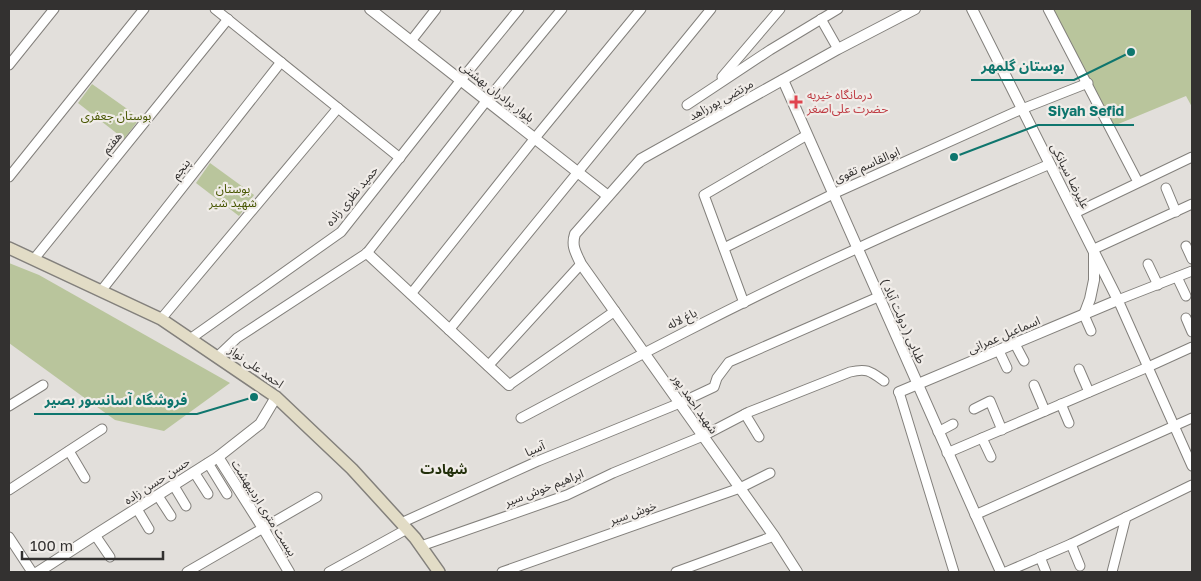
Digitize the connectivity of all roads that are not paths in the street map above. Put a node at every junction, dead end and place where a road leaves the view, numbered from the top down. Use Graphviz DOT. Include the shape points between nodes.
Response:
graph roads {
  1 [pos="54,9"];
  2 [pos="144,9"];
  3 [pos="215,9"];
  4 [pos="370,9"];
  5 [pos="436,9"];
  6 [pos="519,9"];
  7 [pos="562,9"];
  8 [pos="641,9"];
  9 [pos="711,9"];
  10 [pos="780,9"];
  11 [pos="838,9"];
  12 [pos="912,9"];
  13 [pos="972,9"];
  14 [pos="1048,9"];
  15 [pos="228,19"];
  16 [pos="821,19"];
  17 [pos="411,41"];
  18 [pos="838,49"];
  19 [pos="281,62"];
  20 [pos="9,65"];
  21 [pos="461,80"];
  22 [pos="783,80"];
  23 [pos="1088,83"];
  24 [pos="715,86"];
  25 [pos="487,100"];
  26 [pos="686,106"];
  27 [pos="338,108"];
  28 [pos="1022,109"];
  29 [pos="807,135"];
  30 [pos="535,138"];
  31 [pos="1192,157"];
  32 [pos="400,158"];
  33 [pos="1050,164"];
  34 [pos="578,171"];
  35 [pos="9,177"];
  36 [pos="1138,182"];
  37 [pos="1166,188"];
  38 [pos="833,194"];
  39 [pos="608,196"];
  40 [pos="1192,204"];
  41 [pos="1176,212"];
  42 [pos="1075,213"];
  43 [pos="1186,246"];
  44 [pos="9,248"];
  45 [pos="724,248"];
  46 [pos="857,248"];
  47 [pos="573,249"];
  48 [pos="1094,249"];
  49 [pos="367,253"];
  50 [pos="1192,259"];
  51 [pos="34,260"];
  52 [pos="581,264"];
  53 [pos="1148,264"];
  54 [pos="1192,271"];
  55 [pos="1177,277"];
  56 [pos="1158,285"];
  57 [pos="101,291"];
  58 [pos="412,294"];
  59 [pos="1186,296"];
  60 [pos="878,297"];
  61 [pos="1118,300"];
  62 [pos="744,302"];
  63 [pos="615,311"];
  64 [pos="1084,315"];
  65 [pos="1186,318"];
  66 [pos="161,320"];
  67 [pos="449,330"];
  68 [pos="1091,331"];
  69 [pos="1192,332"];
  70 [pos="190,339"];
  71 [pos="1015,344"];
  72 [pos="1192,347"];
  73 [pos="999,351"];
  74 [pos="644,353"];
  75 [pos="218,357"];
  76 [pos="1024,360"];
  77 [pos="488,366"];
  78 [pos="1148,367"];
  79 [pos="1007,368"];
  80 [pos="1079,369"];
  81 [pos="884,381"];
  82 [pos="43,385"];
  83 [pos="509,385"];
  84 [pos="918,385"];
  85 [pos="1034,385"];
  86 [pos="899,392"];
  87 [pos="1090,392"];
  88 [pos="276,397"];
  89 [pos="680,403"];
  90 [pos="1061,404"];
  91 [pos="9,406"];
  92 [pos="974,409"];
  93 [pos="1045,411"];
  94 [pos="745,414"];
  95 [pos="522,418"];
  96 [pos="1192,418"];
  97 [pos="1069,422"];
  98 [pos="953,424"];
  99 [pos="1174,426"];
  100 [pos="102,429"];
  101 [pos="1002,430"];
  102 [pos="938,432"];
  103 [pos="703,436"];
  104 [pos="758,437"];
  105 [pos="982,438"];
  106 [pos="69,451"];
  107 [pos="947,453"];
  108 [pos="218,457"];
  109 [pos="991,457"];
  110 [pos="208,463"];
  111 [pos="1192,466"];
  112 [pos="194,472"];
  113 [pos="770,473"];
  114 [pos="85,478"];
  115 [pos="1192,485"];
  116 [pos="174,486"];
  117 [pos="740,488"];
  118 [pos="9,490"];
  119 [pos="208,494"];
  120 [pos="228,494"];
  121 [pos="158,496"];
  122 [pos="318,497"];
  123 [pos="186,506"];
  124 [pos="137,509"];
  125 [pos="171,516"];
  126 [pos="975,516"];
  127 [pos="1126,517"];
  128 [pos="404,526"];
  129 [pos="263,528"];
  130 [pos="149,529"];
  131 [pos="96,535"];
  132 [pos="774,536"];
  133 [pos="9,537"];
  134 [pos="1071,544"];
  135 [pos="421,546"];
  136 [pos="110,557"];
  137 [pos="1040,557"];
  138 [pos="1080,566"];
  139 [pos="32,572"];
  140 [pos="38,572"];
  141 [pos="187,572"];
  142 [pos="289,572"];
  143 [pos="329,572"];
  144 [pos="440,572"];
  145 [pos="502,572"];
  146 [pos="676,572"];
  147 [pos="797,572"];
  148 [pos="954,572"];
  149 [pos="1000,572"];
  150 [pos="1006,572"];
  151 [pos="1046,572"];
  152 [pos="1112,572"];
  1 -- 20 [label="street"];
  2 -- 35 [label="street"];
  3 -- 15 [label="street"];
  4 -- 17 [label="street, بلوار برادران بهشتی"];
  5 -- 17 [label="street"];
  6 -- 21 [label="street, حمید نظری زاده"];
  7 -- 25 [label="street"];
  8 -- 30 [label="street"];
  9 -- 34 [label="street"];
  10 -- 24 [label="street"];
  11 -- 16 [label="street"];
  12 -- 18 [label="street, مرتضی پورزاهد"];
  13 -- 28 [label="street, علیرضا سیانکی"];
  14 -- 23 [label="street"];
  15 -- 19 [label="street"];
  15 -- 51 [label="street, هفتم"];
  16 -- 18 [label="street"];
  16 -- 24 [label="street"];
  17 -- 21 [label="street, بلوار برادران بهشتی"];
  18 -- 22 [label="street, مرتضی پورزاهد"];
  19 -- 27 [label="street"];
  19 -- 57 [label="street, پنجم"];
  21 -- 25 [label="street, بلوار برادران بهشتی"];
  21 -- 32 [label="street, حمید نظری زاده"];
  22 -- 29 [label="street, طبایی ( دولت آباد )"];
  22 -- 39 [label="street, مرتضی پورزاهد" via="641,159"];
  23 -- 28 [label="street, ابوالقاسم تقوی"];
  23 -- 36 [label="street"];
  24 -- 26 [label="street"];
  25 -- 30 [label="street, بلوار برادران بهشتی"];
  25 -- 49 [label="street"];
  27 -- 32 [label="street"];
  27 -- 66 [label="street"];
  28 -- 33 [label="street, علیرضا سیانکی"];
  28 -- 38 [label="street, ابوالقاسم تقوی"];
  29 -- 38 [label="street, طبایی ( دولت آباد )"];
  29 -- 45 [label="street" via="704,194"];
  30 -- 34 [label="street, بلوار برادران بهشتی"];
  30 -- 58 [label="street"];
  31 -- 36 [label="street"];
  32 -- 70 [label="street, حمید نظری زاده" via="342,232"];
  33 -- 42 [label="street, علیرضا سیانکی"];
  33 -- 46 [label="street, باغ لاله"];
  34 -- 39 [label="street, بلوار برادران بهشتی"];
  34 -- 67 [label="street"];
  36 -- 42 [label="street"];
  37 -- 41 [label="street"];
  38 -- 45 [label="street, ابوالقاسم تقوی"];
  38 -- 46 [label="street, طبایی ( دولت آباد )"];
  39 -- 47 [label="street, مرتضی پورزاهد" via="575,234"];
  40 -- 41 [label="street"];
  41 -- 48 [label="street"];
  42 -- 48 [label="street, علیرضا سیانکی"];
  43 -- 50 [label="street"];
  44 -- 51 [label="main road, احمد علی نواز"];
  45 -- 62 [label="street"];
  46 -- 60 [label="street, طبایی ( دولت آباد )"];
  46 -- 62 [label="street, باغ لاله"];
  47 -- 52 [label="street, شهید احمد پور"];
  48 -- 61 [label="street, علیرضا سیانکی"];
  48 -- 64 [label="street" via="1094,280"];
  49 -- 58 [label="street"];
  49 -- 75 [label="street" via="237,338"];
  51 -- 57 [label="main road, احمد علی نواز"];
  52 -- 63 [label="street, شهید احمد پور"];
  52 -- 77 [label="street"];
  53 -- 56 [label="street"];
  54 -- 55 [label="street"];
  55 -- 56 [label="street"];
  55 -- 59 [label="street"];
  56 -- 61 [label="street"];
  57 -- 66 [label="main road, احمد علی نواز"];
  58 -- 67 [label="street"];
  60 -- 84 [label="street, طبایی ( دولت آباد )"];
  60 -- 89 [label="street, آسیا" via="728,362 714,387"];
  61 -- 64 [label="street, اسماعیل عمرانی"];
  61 -- 78 [label="street"];
  62 -- 74 [label="street, باغ لاله"];
  63 -- 74 [label="street, شهید احمد پور"];
  63 -- 83 [label="street"];
  64 -- 68 [label="street"];
  64 -- 71 [label="street, اسماعیل عمرانی"];
  65 -- 69 [label="street"];
  66 -- 70 [label="main road, احمد علی نواز"];
  67 -- 77 [label="street"];
  70 -- 75 [label="main road, احمد علی نواز"];
  71 -- 73 [label="street, اسماعیل عمرانی"];
  71 -- 76 [label="street"];
  72 -- 78 [label="street"];
  73 -- 79 [label="street"];
  73 -- 84 [label="street, اسماعیل عمرانی"];
  74 -- 89 [label="street, شهید احمد پور"];
  74 -- 95 [label="street, باغ لاله"];
  75 -- 88 [label="main road, احمد علی نواز"];
  77 -- 83 [label="street"];
  78 -- 87 [label="street"];
  78 -- 99 [label="street"];
  80 -- 87 [label="street"];
  81 -- 94 [label="street, ابراهیم خوش سیر" via="862,369"];
  82 -- 91 [label="street"];
  84 -- 86 [label="street, اسماعیل عمرانی"];
  84 -- 102 [label="street, طبایی ( دولت آباد )"];
  85 -- 93 [label="street"];
  86 -- 148 [label="street"];
  87 -- 90 [label="street"];
  88 -- 108 [label="street, حسن حسن زاده" via="260,424"];
  88 -- 128 [label="main road, احمد علی نواز" via="352,469"];
  89 -- 103 [label="street, شهید احمد پور"];
  89 -- 128 [label="street, آسیا" via="538,462"];
  90 -- 93 [label="street"];
  90 -- 97 [label="street"];
  92 -- 101 [label="street" via="990,402"];
  93 -- 101 [label="street"];
  94 -- 103 [label="street, ابراهیم خوش سیر"];
  94 -- 104 [label="street"];
  96 -- 99 [label="street"];
  98 -- 102 [label="street"];
  99 -- 111 [label="street"];
  99 -- 126 [label="street"];
  100 -- 106 [label="street"];
  101 -- 105 [label="street"];
  102 -- 107 [label="street, طبایی ( دولت آباد )"];
  103 -- 117 [label="street, شهید احمد پور"];
  103 -- 135 [label="street, ابراهیم خوش سیر" via="567,495"];
  105 -- 107 [label="street"];
  105 -- 109 [label="street"];
  106 -- 114 [label="street"];
  106 -- 118 [label="street"];
  107 -- 126 [label="street, طبایی ( دولت آباد )"];
  108 -- 110 [label="street, حسن حسن زاده"];
  108 -- 129 [label="street, بیست متری اردیبهشت"];
  110 -- 112 [label="street, حسن حسن زاده"];
  110 -- 120 [label="street"];
  112 -- 116 [label="street, حسن حسن زاده"];
  112 -- 119 [label="street"];
  113 -- 117 [label="street, خوش سیر"];
  115 -- 127 [label="street"];
  116 -- 121 [label="street, حسن حسن زاده"];
  116 -- 123 [label="street"];
  117 -- 132 [label="street, شهید احمد پور"];
  117 -- 145 [label="street, خوش سیر"];
  121 -- 124 [label="street, حسن حسن زاده"];
  121 -- 125 [label="street"];
  122 -- 129 [label="street"];
  124 -- 130 [label="street"];
  124 -- 131 [label="street, حسن حسن زاده"];
  126 -- 149 [label="street, طبایی ( دولت آباد )"];
  127 -- 134 [label="street"];
  127 -- 152 [label="street"];
  128 -- 135 [label="main road, احمد علی نواز"];
  128 -- 143 [label="street, آسیا"];
  129 -- 141 [label="street"];
  129 -- 142 [label="street, بیست متری اردیبهشت"];
  131 -- 136 [label="street"];
  131 -- 140 [label="street, حسن حسن زاده"];
  132 -- 146 [label="street"];
  132 -- 147 [label="street, شهید احمد پور"];
  133 -- 139 [label="street"];
  134 -- 137 [label="street"];
  134 -- 138 [label="street"];
  135 -- 144 [label="main road, احمد علی نواز"];
  137 -- 150 [label="street"];
  137 -- 151 [label="street"];
}
